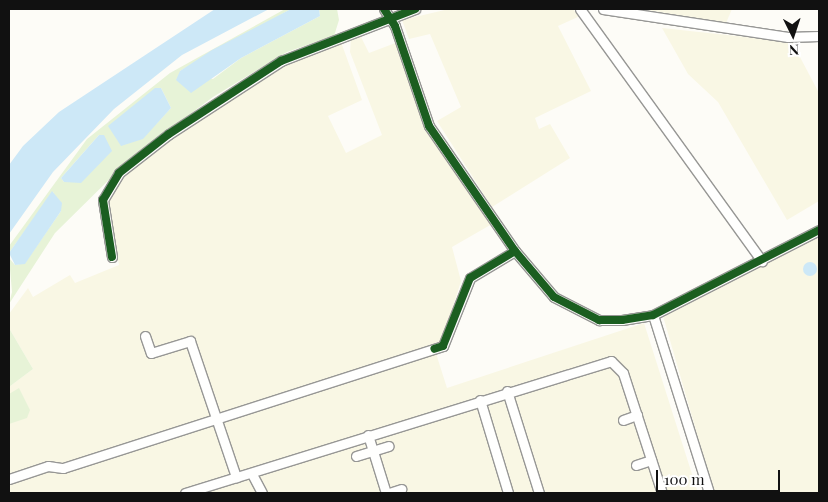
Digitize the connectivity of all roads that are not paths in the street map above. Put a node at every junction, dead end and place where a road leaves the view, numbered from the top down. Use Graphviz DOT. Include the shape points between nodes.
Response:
graph roads {
  1 [pos="415,9"];
  2 [pos="580,9"];
  3 [pos="603,9"];
  4 [pos="387,12"];
  5 [pos="819,36"];
  6 [pos="819,230"];
  7 [pos="515,251"];
  8 [pos="112,257"];
  9 [pos="762,261"];
  10 [pos="653,315"];
  11 [pos="145,336"];
  12 [pos="507,391"];
  13 [pos="480,400"];
  14 [pos="637,415"];
  15 [pos="218,418"];
  16 [pos="623,420"];
  17 [pos="368,435"];
  18 [pos="388,446"];
  19 [pos="372,451"];
  20 [pos="356,456"];
  21 [pos="651,460"];
  22 [pos="636,465"];
  23 [pos="252,474"];
  24 [pos="236,476"];
  25 [pos="9,479"];
  26 [pos="219,483"];
  27 [pos="401,489"];
  28 [pos="185,493"];
  29 [pos="219,493"];
  30 [pos="262,493"];
  31 [pos="387,493"];
  32 [pos="508,493"];
  33 [pos="539,493"];
  34 [pos="662,493"];
  35 [pos="709,493"];
  1 -- 4 [label="street"];
  2 -- 9 [label="street"];
  3 -- 5 [label="street" via="779,36"];
  4 -- 7 [label="street" via="429,126"];
  4 -- 8 [label="street" via="274,65 169,134 119,173 103,200"];
  6 -- 9 [label="street"];
  7 -- 10 [label="street" via="542,288 574,309 599,320"];
  7 -- 15 [label="street" via="470,278 443,346"];
  9 -- 10 [label="street"];
  10 -- 35 [label="street"];
  11 -- 15 [label="street" via="151,353 190,341"];
  12 -- 13 [label="street"];
  12 -- 14 [label="street" via="611,361 624,372"];
  12 -- 33 [label="street"];
  13 -- 17 [label="street"];
  13 -- 32 [label="street"];
  14 -- 16 [label="street"];
  14 -- 21 [label="street"];
  15 -- 24 [label="street"];
  15 -- 25 [label="street" via="62,468 48,466"];
  17 -- 19 [label="street"];
  17 -- 23 [label="street"];
  18 -- 19 [label="street"];
  19 -- 20 [label="street"];
  19 -- 31 [label="street"];
  21 -- 22 [label="street"];
  21 -- 34 [label="street"];
  23 -- 24 [label="street"];
  23 -- 30 [label="street"];
  24 -- 26 [label="street"];
  26 -- 28 [label="street"];
  26 -- 29 [label="street"];
  27 -- 31 [label="street"];
}
